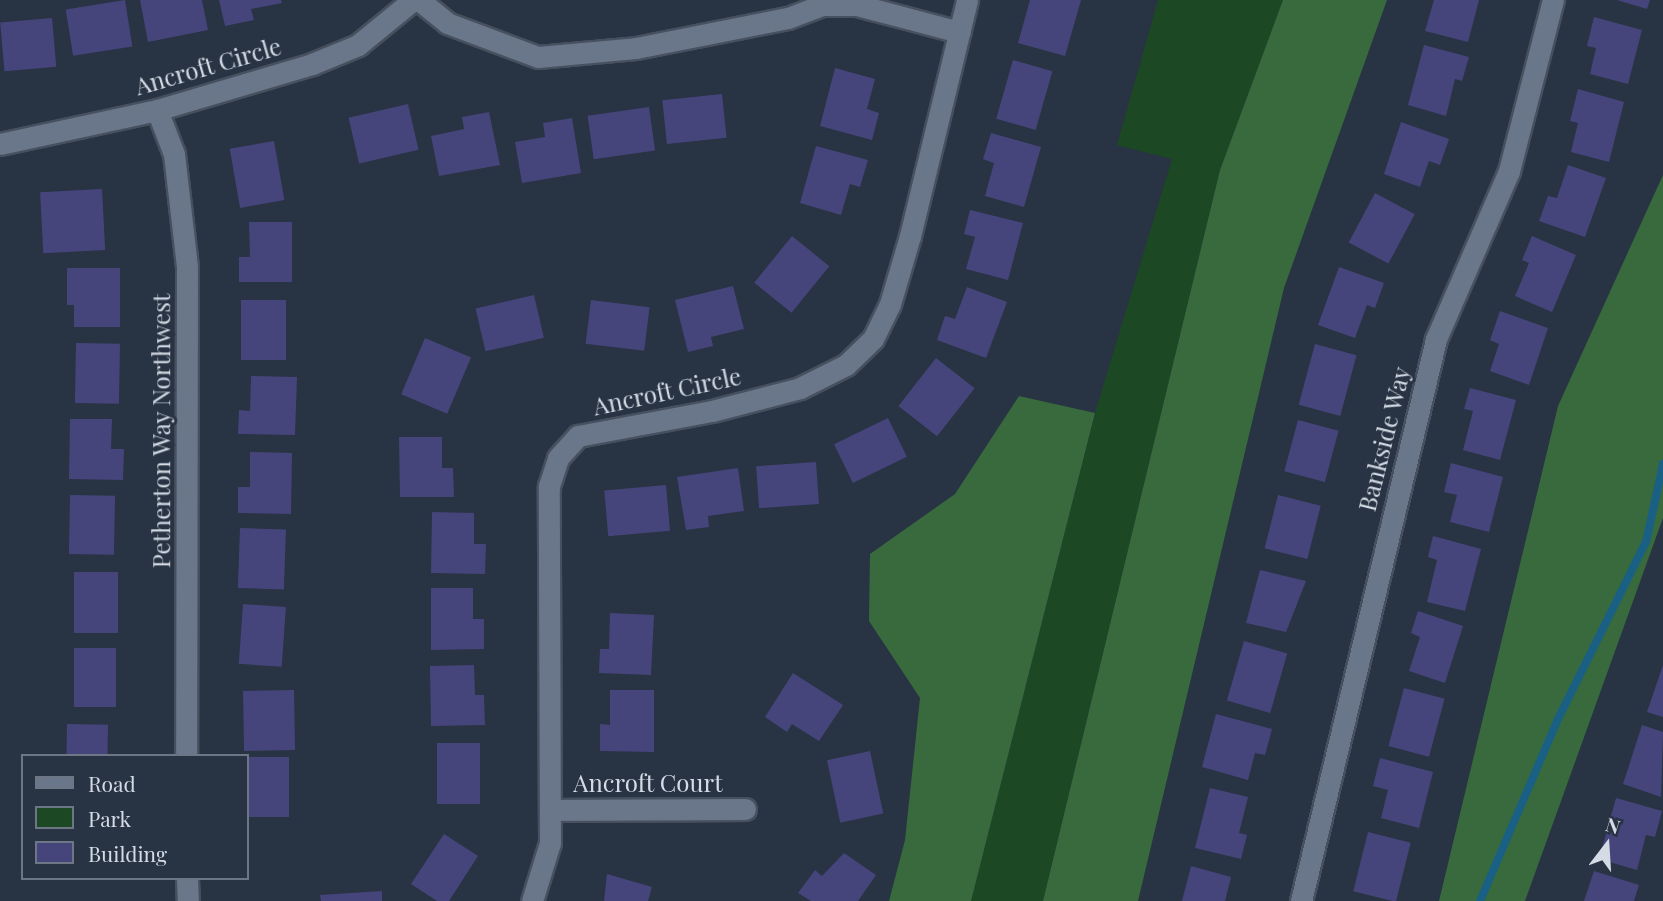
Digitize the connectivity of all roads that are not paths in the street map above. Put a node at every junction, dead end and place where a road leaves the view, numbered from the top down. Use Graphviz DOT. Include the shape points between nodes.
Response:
graph roads {
  1 [pos="416,0"];
  2 [pos="967,0"];
  3 [pos="1553,0"];
  4 [pos="959,32"];
  5 [pos="156,110"];
  6 [pos="0,144"];
  7 [pos="186,754"];
  8 [pos="745,809"];
  9 [pos="551,810"];
  10 [pos="187,880"];
  11 [pos="188,901"];
  12 [pos="531,901"];
  13 [pos="1301,901"];
  1 -- 4 [label="street" via="447,23 538,57 636,48 788,18 822,5 857,5"];
  1 -- 5 [label="street, Ancroft Circle" via="358,45"];
  2 -- 4 [label="street, Ancroft Circle"];
  3 -- 13 [label="street, Bankside Way" via="1539,69 1508,171 1436,339"];
  4 -- 9 [label="street, Ancroft Circle" via="910,236 890,304 873,339 846,365 800,388 712,411 578,436 558,458 549,486"];
  5 -- 6 [label="street, Ancroft Circle"];
  5 -- 7 [label="street, Petherton Way Northwest" via="174,154 187,266"];
  8 -- 9 [label="street, Ancroft Court"];
  9 -- 12 [label="street, Ancroft Circle" via="550,843"];
  10 -- 11 [label="street"];
}
